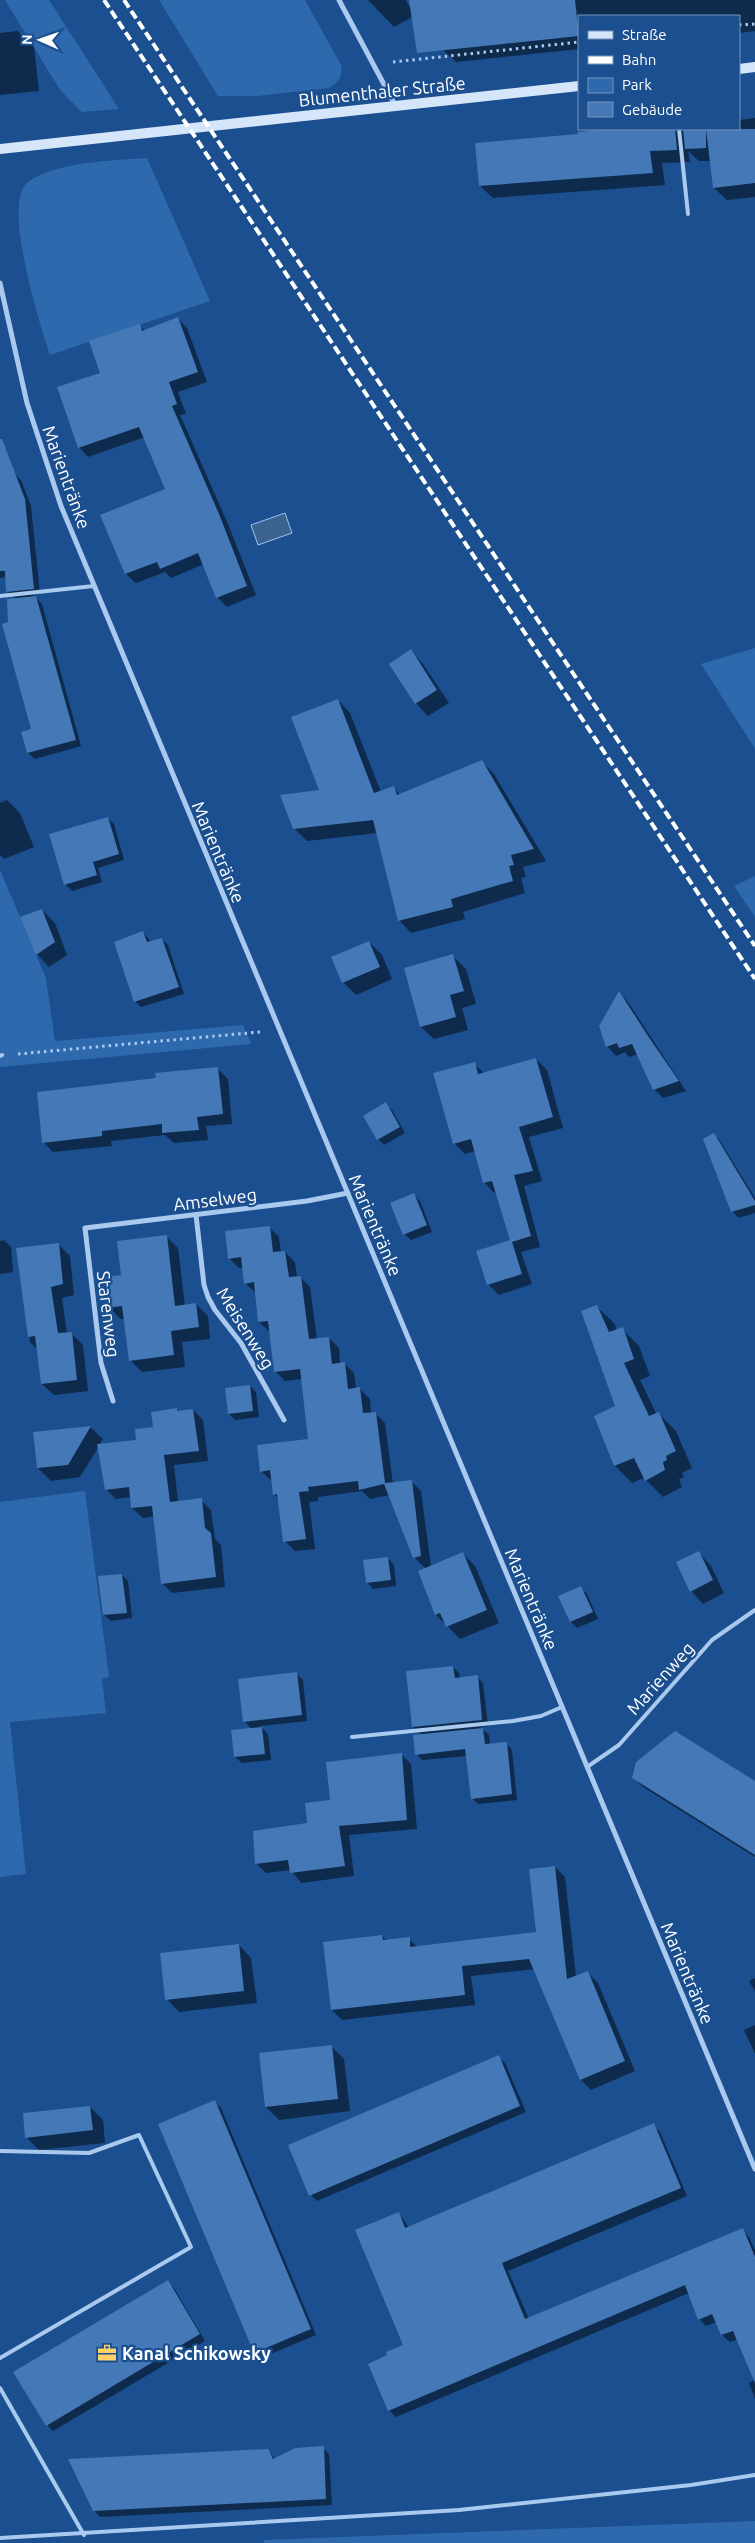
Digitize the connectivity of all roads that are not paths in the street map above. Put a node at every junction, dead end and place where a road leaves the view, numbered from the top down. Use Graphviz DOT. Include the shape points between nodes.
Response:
graph roads {
  1 [pos="339,0"];
  2 [pos="755,67"];
  3 [pos="740,69"];
  4 [pos="578,86"];
  5 [pos="395,105"];
  6 [pos="679,130"];
  7 [pos="0,150"];
  8 [pos="688,214"];
  9 [pos="0,283"];
  10 [pos="94,586"];
  11 [pos="0,596"];
  12 [pos="348,1193"];
  13 [pos="196,1215"];
  14 [pos="85,1228"];
  15 [pos="113,1401"];
  16 [pos="284,1420"];
  17 [pos="755,1610"];
  18 [pos="562,1707"];
  19 [pos="352,1737"];
  20 [pos="587,1767"];
  21 [pos="0,2151"];
  22 [pos="755,2169"];
  23 [pos="0,2358"];
  24 [pos="0,2388"];
  25 [pos="755,2475"];
  26 [pos="84,2535"];
  27 [pos="0,2538"];
  1 -- 5 [label="street"];
  2 -- 3 [label="street"];
  4 -- 5 [label="street, Blumenthaler Straße"];
  5 -- 7 [label="street, Blumenthaler Straße"];
  6 -- 8 [label="lane"];
  9 -- 10 [label="street, Marientränke" via="30,412 61,506"];
  10 -- 11 [label="lane"];
  10 -- 12 [label="street, Marientränke"];
  12 -- 13 [label="street, Amselweg"];
  12 -- 18 [label="street, Marientränke"];
  13 -- 14 [label="street, Amselweg"];
  13 -- 16 [label="street, Meisenweg" via="208,1298 241,1343"];
  14 -- 15 [label="street, Starenweg" via="101,1363"];
  17 -- 20 [label="lane, Marienweg" via="712,1640 619,1745"];
  18 -- 19 [label="lane" via="541,1716 513,1721"];
  18 -- 20 [label="street, Marientränke"];
  20 -- 22 [label="street, Marientränke"];
  21 -- 23 [label="lane" via="89,2153 139,2135 191,2246"];
  24 -- 26 [label="lane"];
  25 -- 26 [label="lane" via="459,2510"];
  26 -- 27 [label="lane"];
}
